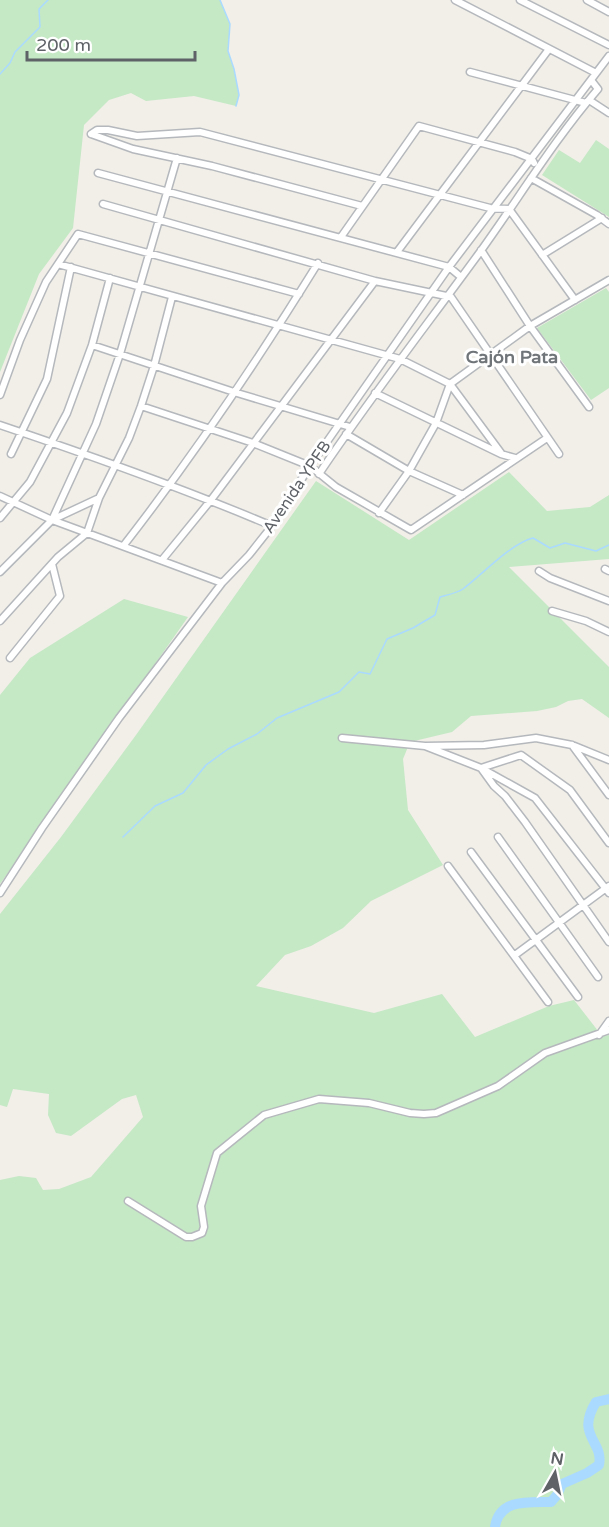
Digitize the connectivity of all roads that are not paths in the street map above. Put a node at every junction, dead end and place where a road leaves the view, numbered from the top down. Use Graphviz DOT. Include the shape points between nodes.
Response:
graph roads {
  1 [pos="455,0"];
  2 [pos="520,0"];
  3 [pos="587,0"];
  4 [pos="609,12"];
  5 [pos="609,45"];
  6 [pos="549,49"];
  7 [pos="609,56"];
  8 [pos="606,66"];
  9 [pos="470,72"];
  10 [pos="596,73"];
  11 [pos="591,80"];
  12 [pos="521,86"];
  13 [pos="575,101"];
  14 [pos="588,101"];
  15 [pos="609,113"];
  16 [pos="479,142"];
  17 [pos="177,158"];
  18 [pos="532,159"];
  19 [pos="536,171"];
  20 [pos="98,173"];
  21 [pos="531,178"];
  22 [pos="381,180"];
  23 [pos="167,192"];
  24 [pos="440,195"];
  25 [pos="103,204"];
  26 [pos="362,206"];
  27 [pos="493,208"];
  28 [pos="508,209"];
  29 [pos="602,218"];
  30 [pos="159,219"];
  31 [pos="609,224"];
  32 [pos="341,237"];
  33 [pos="481,250"];
  34 [pos="397,252"];
  35 [pos="149,253"];
  36 [pos="542,255"];
  37 [pos="318,263"];
  38 [pos="58,264"];
  39 [pos="71,267"];
  40 [pos="449,267"];
  41 [pos="461,277"];
  42 [pos="111,278"];
  43 [pos="375,281"];
  44 [pos="609,281"];
  45 [pos="140,286"];
  46 [pos="299,294"];
  47 [pos="432,294"];
  48 [pos="172,297"];
  49 [pos="446,297"];
  50 [pos="574,300"];
  51 [pos="280,326"];
  52 [pos="531,326"];
  53 [pos="330,340"];
  54 [pos="92,345"];
  55 [pos="120,354"];
  56 [pos="388,355"];
  57 [pos="492,355"];
  58 [pos="400,358"];
  59 [pos="154,366"];
  60 [pos="450,384"];
  61 [pos="234,392"];
  62 [pos="375,393"];
  63 [pos="0,395"];
  64 [pos="141,406"];
  65 [pos="280,407"];
  66 [pos="590,407"];
  67 [pos="436,423"];
  68 [pos="340,424"];
  69 [pos="0,425"];
  70 [pos="350,427"];
  71 [pos="209,429"];
  72 [pos="22,432"];
  73 [pos="346,434"];
  74 [pos="547,438"];
  75 [pos="51,442"];
  76 [pos="253,443"];
  77 [pos="82,453"];
  78 [pos="11,454"];
  79 [pos="501,454"];
  80 [pos="559,454"];
  81 [pos="515,458"];
  82 [pos="116,464"];
  83 [pos="310,466"];
  84 [pos="409,471"];
  85 [pos="319,474"];
  86 [pos="171,485"];
  87 [pos="463,495"];
  88 [pos="0,496"];
  89 [pos="99,498"];
  90 [pos="211,500"];
  91 [pos="14,501"];
  92 [pos="379,513"];
  93 [pos="0,518"];
  94 [pos="52,520"];
  95 [pos="272,526"];
  96 [pos="87,533"];
  97 [pos="124,545"];
  98 [pos="162,560"];
  99 [pos="52,564"];
  100 [pos="539,571"];
  101 [pos="0,572"];
  102 [pos="222,582"];
  103 [pos="609,601"];
  104 [pos="552,611"];
  105 [pos="0,621"];
  106 [pos="609,632"];
  107 [pos="10,658"];
  108 [pos="342,738"];
  109 [pos="572,745"];
  110 [pos="425,746"];
  111 [pos="609,760"];
  112 [pos="481,768"];
  113 [pos="609,795"];
  114 [pos="498,837"];
  115 [pos="609,843"];
  116 [pos="471,852"];
  117 [pos="448,866"];
  118 [pos="608,889"];
  119 [pos="0,893"];
  120 [pos="582,906"];
  121 [pos="558,923"];
  122 [pos="537,939"];
  123 [pos="609,942"];
  124 [pos="515,955"];
  125 [pos="598,977"];
  126 [pos="578,997"];
  127 [pos="548,1002"];
  128 [pos="609,1021"];
  129 [pos="609,1030"];
  130 [pos="599,1035"];
  131 [pos="128,1201"];
  1 -- 6 [label="street"];
  2 -- 5 [label="street"];
  3 -- 4 [label="street"];
  6 -- 10 [label="street"];
  6 -- 12 [label="street"];
  7 -- 8 [label="street, Avenida YPFB"];
  8 -- 10 [label="street, Avenida YPFB"];
  9 -- 12 [label="street"];
  10 -- 11 [label="street, Avenida YPFB"];
  11 -- 13 [label="street, Avenida YPFB"];
  11 -- 14 [label="street, Avenida YPFB" via="598,89"];
  12 -- 13 [label="street"];
  12 -- 16 [label="street"];
  13 -- 14 [label="street"];
  13 -- 18 [label="street, Avenida YPFB"];
  14 -- 15 [label="street"];
  14 -- 19 [label="street, Avenida YPFB"];
  16 -- 18 [label="street"];
  16 -- 22 [label="street" via="419,126"];
  16 -- 24 [label="street"];
  17 -- 22 [label="street" via="133,149 91,134 96,130 137,136 200,132"];
  17 -- 23 [label="street"];
  17 -- 26 [label="street"];
  18 -- 19 [label="street"];
  18 -- 27 [label="street, Avenida YPFB"];
  19 -- 21 [label="street, Avenida YPFB"];
  20 -- 23 [label="street"];
  21 -- 28 [label="street, Avenida YPFB"];
  21 -- 29 [label="street"];
  22 -- 24 [label="street"];
  22 -- 26 [label="street"];
  23 -- 30 [label="street"];
  23 -- 32 [label="street"];
  24 -- 27 [label="street"];
  24 -- 34 [label="street"];
  25 -- 30 [label="street"];
  26 -- 32 [label="street"];
  27 -- 28 [label="street"];
  27 -- 40 [label="street, Avenida YPFB"];
  28 -- 33 [label="street, Avenida YPFB"];
  28 -- 36 [label="street"];
  29 -- 31 [label="street"];
  29 -- 36 [label="street"];
  30 -- 35 [label="street"];
  30 -- 37 [label="street"];
  32 -- 34 [label="street"];
  33 -- 41 [label="street, Avenida YPFB"];
  33 -- 52 [label="street"];
  34 -- 40 [label="street"];
  35 -- 38 [label="street" via="78,234"];
  35 -- 45 [label="street"];
  35 -- 46 [label="street"];
  36 -- 50 [label="street"];
  37 -- 43 [label="street"];
  37 -- 46 [label="street"];
  38 -- 39 [label="street"];
  38 -- 63 [label="street" via="20,340"];
  39 -- 42 [label="street"];
  39 -- 72 [label="street" via="47,379"];
  40 -- 41 [label="street"];
  40 -- 47 [label="street, Avenida YPFB"];
  41 -- 49 [label="street, Avenida YPFB"];
  42 -- 45 [label="street"];
  42 -- 54 [label="street"];
  43 -- 47 [label="street"];
  43 -- 53 [label="street"];
  44 -- 50 [label="street"];
  45 -- 48 [label="street"];
  45 -- 55 [label="street"];
  46 -- 51 [label="street"];
  47 -- 49 [label="street"];
  47 -- 56 [label="street, Avenida YPFB"];
  48 -- 51 [label="street"];
  48 -- 59 [label="street"];
  49 -- 57 [label="street" via="451,297"];
  49 -- 58 [label="street, Avenida YPFB"];
  50 -- 52 [label="street"];
  51 -- 53 [label="street"];
  51 -- 61 [label="street"];
  52 -- 57 [label="street"];
  52 -- 66 [label="street"];
  53 -- 56 [label="street"];
  53 -- 65 [label="street"];
  54 -- 55 [label="street"];
  54 -- 75 [label="street" via="67,413"];
  55 -- 59 [label="street"];
  55 -- 77 [label="street"];
  56 -- 58 [label="street"];
  56 -- 68 [label="street, Avenida YPFB"];
  57 -- 60 [label="street"];
  57 -- 74 [label="street"];
  58 -- 60 [label="street"];
  58 -- 62 [label="street, Avenida YPFB"];
  59 -- 61 [label="street"];
  59 -- 64 [label="street"];
  60 -- 67 [label="street"];
  60 -- 79 [label="street"];
  61 -- 65 [label="street"];
  61 -- 71 [label="street"];
  62 -- 67 [label="street"];
  62 -- 70 [label="street, Avenida YPFB"];
  64 -- 71 [label="street"];
  64 -- 82 [label="street"];
  65 -- 68 [label="street"];
  65 -- 76 [label="street"];
  67 -- 79 [label="street"];
  67 -- 84 [label="street"];
  68 -- 70 [label="street"];
  68 -- 83 [label="street, Avenida YPFB"];
  69 -- 72 [label="street"];
  70 -- 73 [label="street, Avenida YPFB"];
  71 -- 76 [label="street"];
  71 -- 86 [label="street"];
  72 -- 75 [label="street"];
  72 -- 78 [label="street"];
  73 -- 84 [label="street"];
  73 -- 85 [label="street, Avenida YPFB"];
  74 -- 80 [label="street"];
  74 -- 81 [label="street"];
  75 -- 77 [label="street"];
  75 -- 91 [label="street" via="30,482"];
  76 -- 83 [label="street"];
  76 -- 90 [label="street"];
  77 -- 82 [label="street"];
  77 -- 94 [label="street"];
  79 -- 81 [label="street"];
  81 -- 87 [label="street"];
  82 -- 86 [label="street"];
  82 -- 89 [label="street"];
  83 -- 85 [label="street"];
  83 -- 95 [label="street, Avenida YPFB"];
  84 -- 87 [label="street"];
  84 -- 92 [label="street"];
  85 -- 92 [label="street"];
  86 -- 90 [label="street"];
  86 -- 97 [label="street"];
  87 -- 92 [label="street" via="411,531"];
  88 -- 91 [label="street"];
  89 -- 94 [label="street"];
  89 -- 96 [label="street"];
  90 -- 95 [label="street"];
  90 -- 98 [label="street"];
  91 -- 93 [label="street"];
  91 -- 94 [label="street"];
  94 -- 96 [label="street"];
  94 -- 101 [label="street"];
  95 -- 102 [label="street, Avenida YPFB"];
  96 -- 97 [label="street"];
  96 -- 99 [label="street"];
  97 -- 98 [label="street"];
  98 -- 102 [label="street"];
  99 -- 105 [label="street"];
  99 -- 107 [label="street" via="60,596"];
  100 -- 103 [label="street"];
  102 -- 119 [label="street, Avenida YPFB" via="119,718"];
  104 -- 106 [label="street"];
  108 -- 110 [label="street"];
  109 -- 110 [label="street" via="536,738 484,745"];
  109 -- 111 [label="street"];
  109 -- 113 [label="street"];
  110 -- 112 [label="street"];
  112 -- 115 [label="street" via="521,756 570,790"];
  112 -- 118 [label="street" via="535,798"];
  112 -- 120 [label="street" via="525,822"];
  114 -- 121 [label="street"];
  116 -- 122 [label="street"];
  117 -- 124 [label="street"];
  118 -- 120 [label="street"];
  120 -- 121 [label="street"];
  120 -- 123 [label="street"];
  121 -- 122 [label="street"];
  121 -- 125 [label="street"];
  122 -- 124 [label="street"];
  122 -- 126 [label="street"];
  124 -- 127 [label="street"];
  128 -- 130 [label="street"];
  129 -- 130 [label="street"];
  130 -- 131 [label="street" via="546,1053 498,1086 436,1113 410,1113 369,1103 319,1099 264,1115 217,1153 201,1206 204,1227 198,1236 177,1233"];
}
